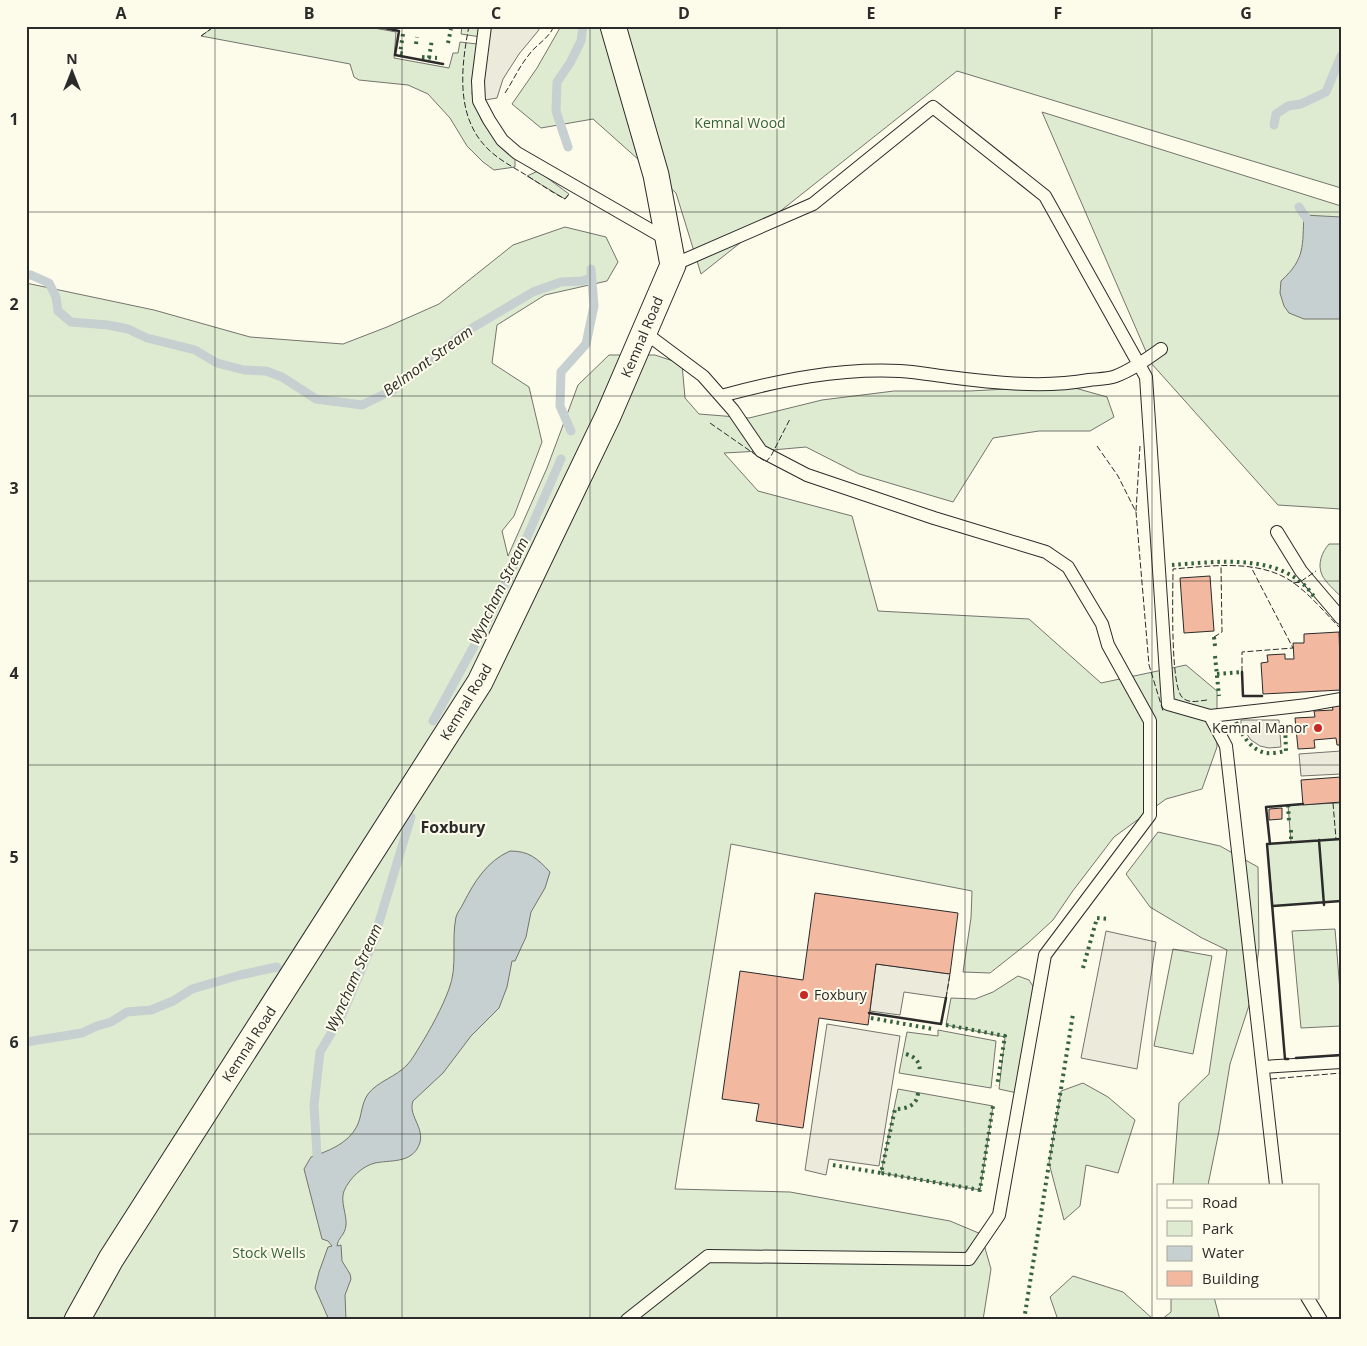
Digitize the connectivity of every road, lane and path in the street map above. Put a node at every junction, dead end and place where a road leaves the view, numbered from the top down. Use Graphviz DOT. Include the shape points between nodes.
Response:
graph roads {
  1 [pos="485,26"];
  2 [pos="613,26"];
  3 [pos="669,241"];
  4 [pos="673,265"];
  5 [pos="644,332"];
  6 [pos="1161,348"];
  7 [pos="1139,364"];
  8 [pos="721,396"];
  9 [pos="1277,532"];
  10 [pos="1341,618"];
  11 [pos="1341,699"];
  12 [pos="1210,716"];
  13 [pos="1341,1062"];
  14 [pos="1263,1067"];
  15 [pos="1276,1184"];
  16 [pos="1308,1298"];
  17 [pos="77,1320"];
  18 [pos="627,1320"];
  19 [pos="1321,1320"];
  1 -- 3 [label="lane" via="478,80 479,101 502,140 517,153"];
  2 -- 3 [label="street" via="656,175"];
  3 -- 4 [label="street"];
  4 -- 5 [label="street, Kemnal Road"];
  4 -- 7 [label="lane" via="813,204 933,107 1045,196"];
  5 -- 8 [label="lane" via="703,376"];
  5 -- 17 [label="street, Kemnal Road" via="608,416 480,682 111,1259"];
  6 -- 7 [label="lane"];
  7 -- 8 [label="lane" via="1115,376 1046,385 901,371 848,371 805,376"];
  7 -- 12 [label="lane" via="1146,377 1168,704"];
  8 -- 18 [label="lane" via="761,451 807,475 1046,552 1068,567 1102,624 1108,645 1150,721 1150,815 1045,955 999,1215 968,1259 708,1256"];
  9 -- 10 [label="lane" via="1301,571"];
  11 -- 12 [label="lane" via="1307,706"];
  12 -- 14 [label="lane" via="1226,746"];
  13 -- 14 [label="lane"];
  14 -- 15 [label="lane"];
  16 -- 19 [label="lane"];
}
